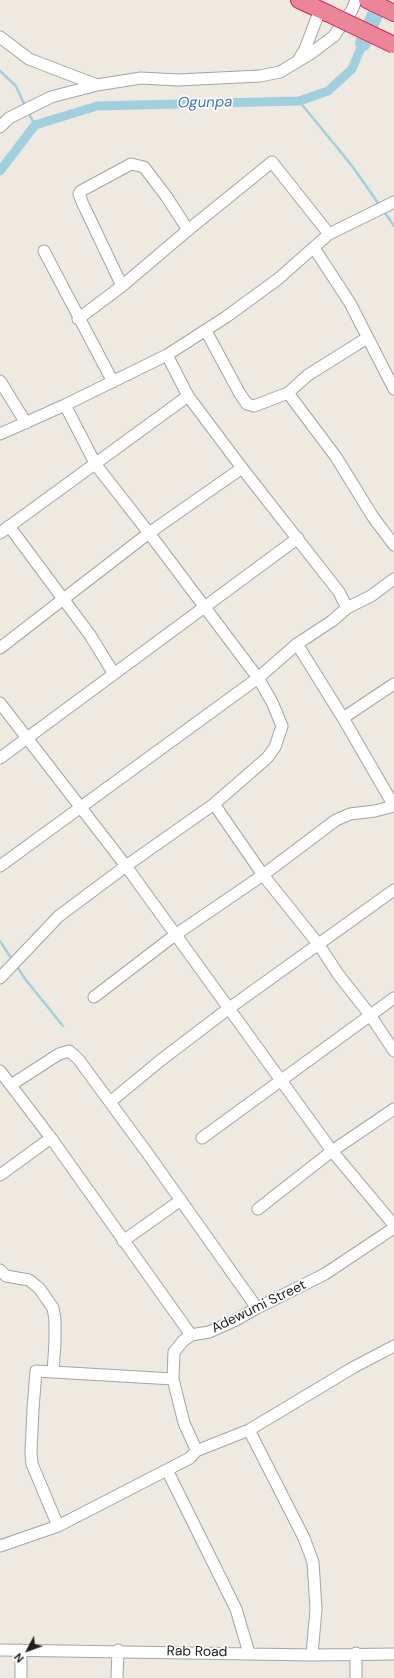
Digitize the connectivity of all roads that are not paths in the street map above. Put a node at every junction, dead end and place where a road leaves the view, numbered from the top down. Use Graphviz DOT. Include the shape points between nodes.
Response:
graph roads {
  1 [pos="299,0"];
  2 [pos="356,0"];
  3 [pos="367,0"];
  4 [pos="323,11"];
  5 [pos="394,13"];
  6 [pos="0,38"];
  7 [pos="394,45"];
  8 [pos="296,63"];
  9 [pos="92,86"];
  10 [pos="0,127"];
  11 [pos="390,204"];
  12 [pos="188,230"];
  13 [pos="329,234"];
  14 [pos="314,248"];
  15 [pos="44,251"];
  16 [pos="122,286"];
  17 [pos="78,319"];
  18 [pos="206,331"];
  19 [pos="367,338"];
  20 [pos="167,355"];
  21 [pos="0,381"];
  22 [pos="113,382"];
  23 [pos="394,389"];
  24 [pos="288,393"];
  25 [pos="188,396"];
  26 [pos="65,405"];
  27 [pos="26,423"];
  28 [pos="0,434"];
  29 [pos="96,465"];
  30 [pos="242,468"];
  31 [pos="9,526"];
  32 [pos="0,533"];
  33 [pos="149,533"];
  34 [pos="298,538"];
  35 [pos="394,545"];
  36 [pos="394,578"];
  37 [pos="63,601"];
  38 [pos="204,606"];
  39 [pos="347,608"];
  40 [pos="296,644"];
  41 [pos="0,648"];
  42 [pos="114,674"];
  43 [pos="258,678"];
  44 [pos="394,684"];
  45 [pos="0,702"];
  46 [pos="343,718"];
  47 [pos="27,739"];
  48 [pos="0,758"];
  49 [pos="214,804"];
  50 [pos="81,808"];
  51 [pos="0,866"];
  52 [pos="126,866"];
  53 [pos="263,875"];
  54 [pos="394,890"];
  55 [pos="175,935"];
  56 [pos="319,945"];
  57 [pos="1,976"];
  58 [pos="94,997"];
  59 [pos="394,998"];
  60 [pos="228,1009"];
  61 [pos="370,1015"];
  62 [pos="394,1051"];
  63 [pos="0,1071"];
  64 [pos="280,1081"];
  65 [pos="11,1085"];
  66 [pos="110,1102"];
  67 [pos="394,1109"];
  68 [pos="52,1138"];
  69 [pos="202,1138"];
  70 [pos="332,1151"];
  71 [pos="0,1175"];
  72 [pos="181,1200"];
  73 [pos="258,1209"];
  74 [pos="394,1224"];
  75 [pos="394,1228"];
  76 [pos="123,1241"];
  77 [pos="0,1270"];
  78 [pos="257,1308"];
  79 [pos="191,1334"];
  80 [pos="394,1346"];
  81 [pos="53,1372"];
  82 [pos="173,1379"];
  83 [pos="249,1430"];
  84 [pos="196,1451"];
  85 [pos="167,1470"];
  86 [pos="58,1526"];
  87 [pos="0,1546"];
  88 [pos="0,1650"];
  89 [pos="22,1650"];
  90 [pos="118,1650"];
  91 [pos="249,1653"];
  92 [pos="356,1653"];
  93 [pos="394,1654"];
  94 [pos="312,1655"];
  95 [pos="22,1678"];
  96 [pos="117,1678"];
  97 [pos="356,1678"];
  1 -- 4 [label="highway"];
  2 -- 8 [label="street" via="334,36"];
  3 -- 5 [label="highway"];
  4 -- 7 [label="highway, bridge"];
  4 -- 8 [label="street"];
  6 -- 9 [label="street" via="29,59"];
  8 -- 9 [label="street" via="280,72 260,76 178,80 141,78"];
  9 -- 10 [label="street" via="51,97 9,118"];
  11 -- 13 [label="street"];
  12 -- 13 [label="street" via="272,162"];
  12 -- 16 [label="street"];
  12 -- 16 [label="street" via="144,167 131,164 81,190 79,194 82,202"];
  13 -- 14 [label="street"];
  14 -- 18 [label="street" via="278,279"];
  14 -- 19 [label="street" via="350,303"];
  15 -- 17 [label="street"];
  16 -- 17 [label="street"];
  17 -- 22 [label="street"];
  18 -- 20 [label="street"];
  18 -- 24 [label="street" via="247,404 254,406"];
  19 -- 23 [label="street"];
  19 -- 24 [label="street" via="308,374"];
  20 -- 22 [label="street"];
  20 -- 25 [label="street"];
  21 -- 27 [label="street"];
  22 -- 26 [label="street"];
  24 -- 35 [label="street" via="336,457 373,517"];
  25 -- 29 [label="street"];
  25 -- 30 [label="street"];
  26 -- 27 [label="street"];
  26 -- 29 [label="street"];
  27 -- 28 [label="street"];
  29 -- 31 [label="street"];
  29 -- 33 [label="street"];
  30 -- 33 [label="street"];
  30 -- 34 [label="street"];
  31 -- 32 [label="street"];
  31 -- 37 [label="street"];
  33 -- 37 [label="street"];
  33 -- 38 [label="street"];
  34 -- 38 [label="street"];
  34 -- 39 [label="street" via="340,592"];
  36 -- 39 [label="street" via="371,596"];
  37 -- 41 [label="street"];
  37 -- 42 [label="street" via="90,635"];
  38 -- 42 [label="street"];
  38 -- 43 [label="street"];
  39 -- 40 [label="street"];
  40 -- 43 [label="street"];
  40 -- 46 [label="street"];
  42 -- 47 [label="street"];
  43 -- 49 [label="street" via="282,726 279,738 267,758"];
  43 -- 50 [label="street"];
  44 -- 46 [label="street"];
  45 -- 47 [label="street"];
  46 -- 53 [label="street" via="394,806 350,814 336,820"];
  47 -- 48 [label="street"];
  47 -- 50 [label="street"];
  49 -- 52 [label="street"];
  49 -- 53 [label="street"];
  50 -- 51 [label="street"];
  50 -- 52 [label="street"];
  52 -- 55 [label="street"];
  52 -- 57 [label="street" via="59,916"];
  53 -- 55 [label="street"];
  53 -- 56 [label="street"];
  54 -- 56 [label="street"];
  55 -- 58 [label="street"];
  55 -- 60 [label="street"];
  56 -- 60 [label="street"];
  56 -- 61 [label="street"];
  59 -- 61 [label="street"];
  60 -- 64 [label="street"];
  60 -- 66 [label="street"];
  61 -- 62 [label="street"];
  61 -- 64 [label="street"];
  63 -- 65 [label="street"];
  64 -- 69 [label="street"];
  64 -- 70 [label="street"];
  65 -- 66 [label="street" via="59,1054 69,1051 79,1060"];
  65 -- 68 [label="street"];
  66 -- 72 [label="street"];
  67 -- 70 [label="street"];
  68 -- 71 [label="street"];
  68 -- 76 [label="street"];
  70 -- 73 [label="street"];
  70 -- 74 [label="street"];
  72 -- 76 [label="street"];
  72 -- 78 [label="street"];
  75 -- 78 [label="street, Adewumi Street" via="325,1274"];
  76 -- 79 [label="street"];
  77 -- 81 [label="street" via="6,1276 29,1280 39,1288 53,1308"];
  78 -- 79 [label="street, Adewumi Street" via="209,1332"];
  79 -- 82 [label="street" via="174,1352"];
  80 -- 83 [label="street"];
  81 -- 82 [label="street"];
  81 -- 86 [label="street" via="36,1371 31,1452 36,1475"];
  82 -- 84 [label="street" via="184,1423"];
  83 -- 84 [label="street"];
  83 -- 94 [label="street" via="304,1538 313,1562 316,1609"];
  84 -- 85 [label="street" via="190,1458"];
  85 -- 86 [label="street"];
  85 -- 91 [label="street" via="236,1609"];
  86 -- 87 [label="street"];
  88 -- 89 [label="street, Rab Road"];
  89 -- 90 [label="street, Rab Road"];
  89 -- 95 [label="street"];
  90 -- 91 [label="street, Rab Road"];
  90 -- 96 [label="street"];
  91 -- 94 [label="street, Rab Road"];
  92 -- 93 [label="street, Rab Road"];
  92 -- 94 [label="street, Rab Road"];
  92 -- 97 [label="street"];
}
